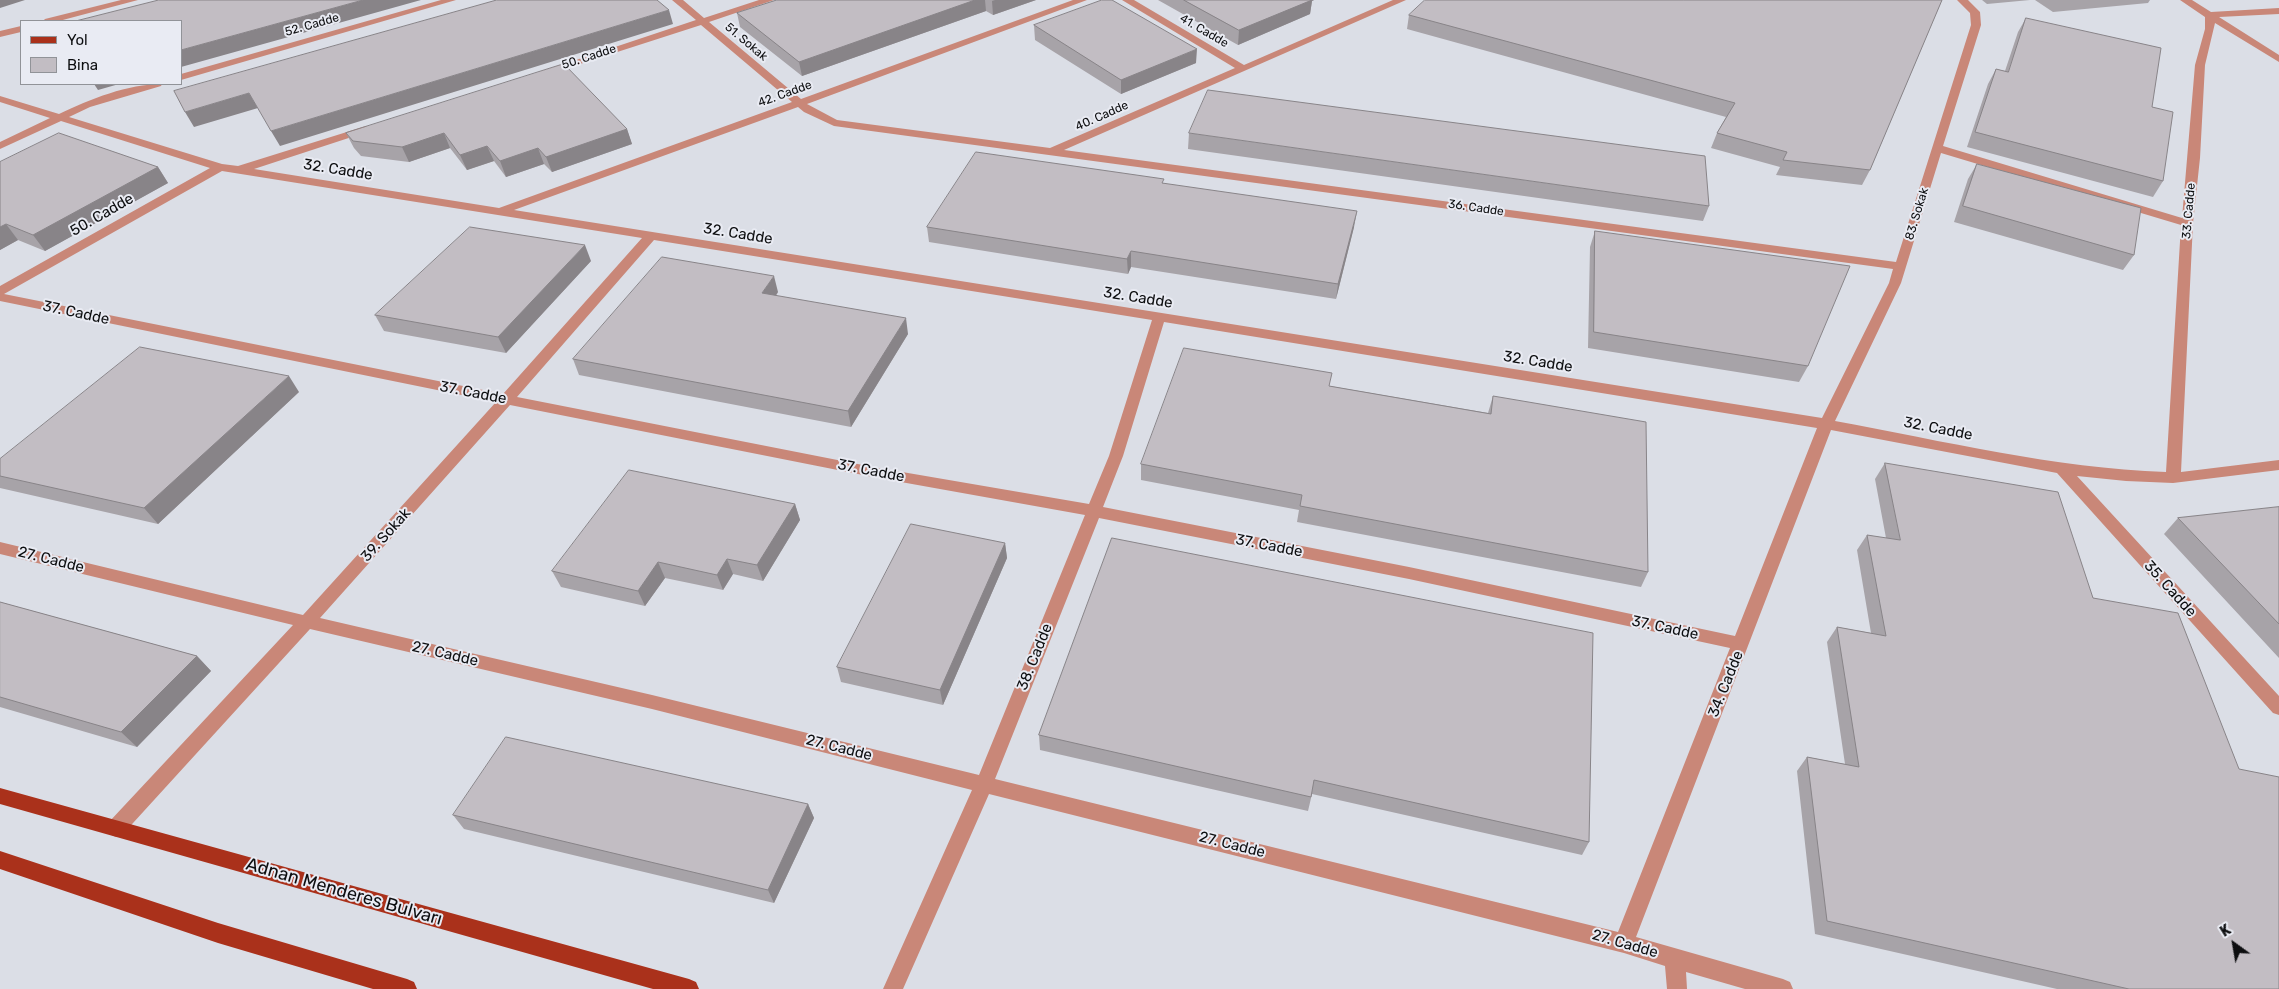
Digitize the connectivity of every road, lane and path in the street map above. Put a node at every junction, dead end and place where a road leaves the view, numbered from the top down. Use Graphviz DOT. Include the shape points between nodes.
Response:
graph roads {
  1 [pos="133,0"];
  2 [pos="451,0"];
  3 [pos="677,0"];
  4 [pos="769,0"];
  5 [pos="1082,0"];
  6 [pos="1127,0"];
  7 [pos="1400,0"];
  8 [pos="1962,0"];
  9 [pos="2185,0"];
  10 [pos="2279,11"];
  11 [pos="2210,15"];
  12 [pos="52,20"];
  13 [pos="702,21"];
  14 [pos="20,28"];
  15 [pos="0,34"];
  16 [pos="2279,59"];
  17 [pos="1242,68"];
  18 [pos="532,76"];
  19 [pos="182,77"];
  20 [pos="154,85"];
  21 [pos="0,99"];
  22 [pos="799,102"];
  23 [pos="58,118"];
  24 [pos="380,124"];
  25 [pos="0,146"];
  26 [pos="1937,148"];
  27 [pos="1051,152"];
  28 [pos="220,167"];
  29 [pos="239,170"];
  30 [pos="498,213"];
  31 [pos="2187,223"];
  32 [pos="651,236"];
  33 [pos="1900,266"];
  34 [pos="0,291"];
  35 [pos="0,297"];
  36 [pos="1159,318"];
  37 [pos="507,400"];
  38 [pos="1826,424"];
  39 [pos="2279,465"];
  40 [pos="2062,469"];
  41 [pos="2173,478"];
  42 [pos="1094,511"];
  43 [pos="0,548"];
  44 [pos="307,622"];
  45 [pos="1742,644"];
  46 [pos="2279,708"];
  47 [pos="984,784"];
  48 [pos="0,796"];
  49 [pos="116,828"];
  50 [pos="0,860"];
  51 [pos="1624,943"];
  52 [pos="1675,959"];
  53 [pos="407,989"];
  54 [pos="688,989"];
  55 [pos="893,989"];
  56 [pos="1677,989"];
  57 [pos="1783,989"];
  1 -- 12 [label="street"];
  2 -- 19 [label="street, 52. Cadde"];
  3 -- 13 [label="street, 51. Sokak"];
  4 -- 13 [label="street, 50. Cadde"];
  5 -- 22 [label="street, 42. Cadde"];
  6 -- 17 [label="street, 41. Cadde"];
  7 -- 17 [label="street, 40. Cadde"];
  8 -- 26 [label="street, 83. Sokak" via="1975,12 1976,24"];
  9 -- 11 [label="street"];
  10 -- 11 [label="street"];
  11 -- 16 [label="street"];
  11 -- 31 [label="street, 33. Cadde" via="2210,29 2200,65"];
  13 -- 18 [label="street, 50. Cadde"];
  13 -- 22 [label="street, 51. Sokak"];
  14 -- 15 [label="street"];
  17 -- 27 [label="street, 40. Cadde"];
  20 -- 23 [label="street" via="86,105"];
  21 -- 23 [label="street, 32. Cadde"];
  22 -- 27 [label="street" via="834,123"];
  22 -- 30 [label="street, 42. Cadde"];
  23 -- 25 [label="street"];
  23 -- 28 [label="street, 32. Cadde"];
  24 -- 29 [label="street"];
  26 -- 31 [label="street"];
  26 -- 33 [label="street, 83. Sokak"];
  27 -- 33 [label="street, 36. Cadde"];
  28 -- 29 [label="street, 32. Cadde"];
  28 -- 34 [label="street, 50. Cadde"];
  29 -- 30 [label="street, 32. Cadde"];
  30 -- 32 [label="street, 32. Cadde"];
  31 -- 41 [label="street, 33. Cadde"];
  32 -- 36 [label="street, 32. Cadde"];
  32 -- 37 [label="street, 39. Sokak"];
  33 -- 38 [label="street, 83. Sokak" via="1895,283"];
  35 -- 37 [label="street, 37. Cadde"];
  36 -- 38 [label="street, 32. Cadde"];
  36 -- 42 [label="street, 38. Cadde" via="1116,456"];
  37 -- 42 [label="street, 37. Cadde" via="873,472"];
  37 -- 44 [label="street, 39. Sokak"];
  38 -- 40 [label="street, 32. Cadde"];
  38 -- 45 [label="street, 34. Cadde"];
  39 -- 41 [label="street, 32. Cadde"];
  40 -- 41 [label="street, 32. Cadde"];
  40 -- 46 [label="street, 35. Cadde"];
  42 -- 45 [label="street, 37. Cadde"];
  42 -- 47 [label="street, 38. Cadde"];
  43 -- 44 [label="street, 27. Cadde"];
  44 -- 47 [label="street, 27. Cadde"];
  44 -- 49 [label="street, 39. Sokak"];
  45 -- 51 [label="street, 34. Cadde"];
  47 -- 51 [label="street, 27. Cadde"];
  47 -- 55 [label="street, 38. Cadde"];
  48 -- 49 [label="main road, Adnan Menderes Bulvarı"];
  49 -- 54 [label="main road, Adnan Menderes Bulvarı"];
  50 -- 53 [label="main road" via="218,933"];
  51 -- 52 [label="street, 27. Cadde"];
  52 -- 56 [label="street"];
  52 -- 57 [label="street, 27. Cadde"];
}
